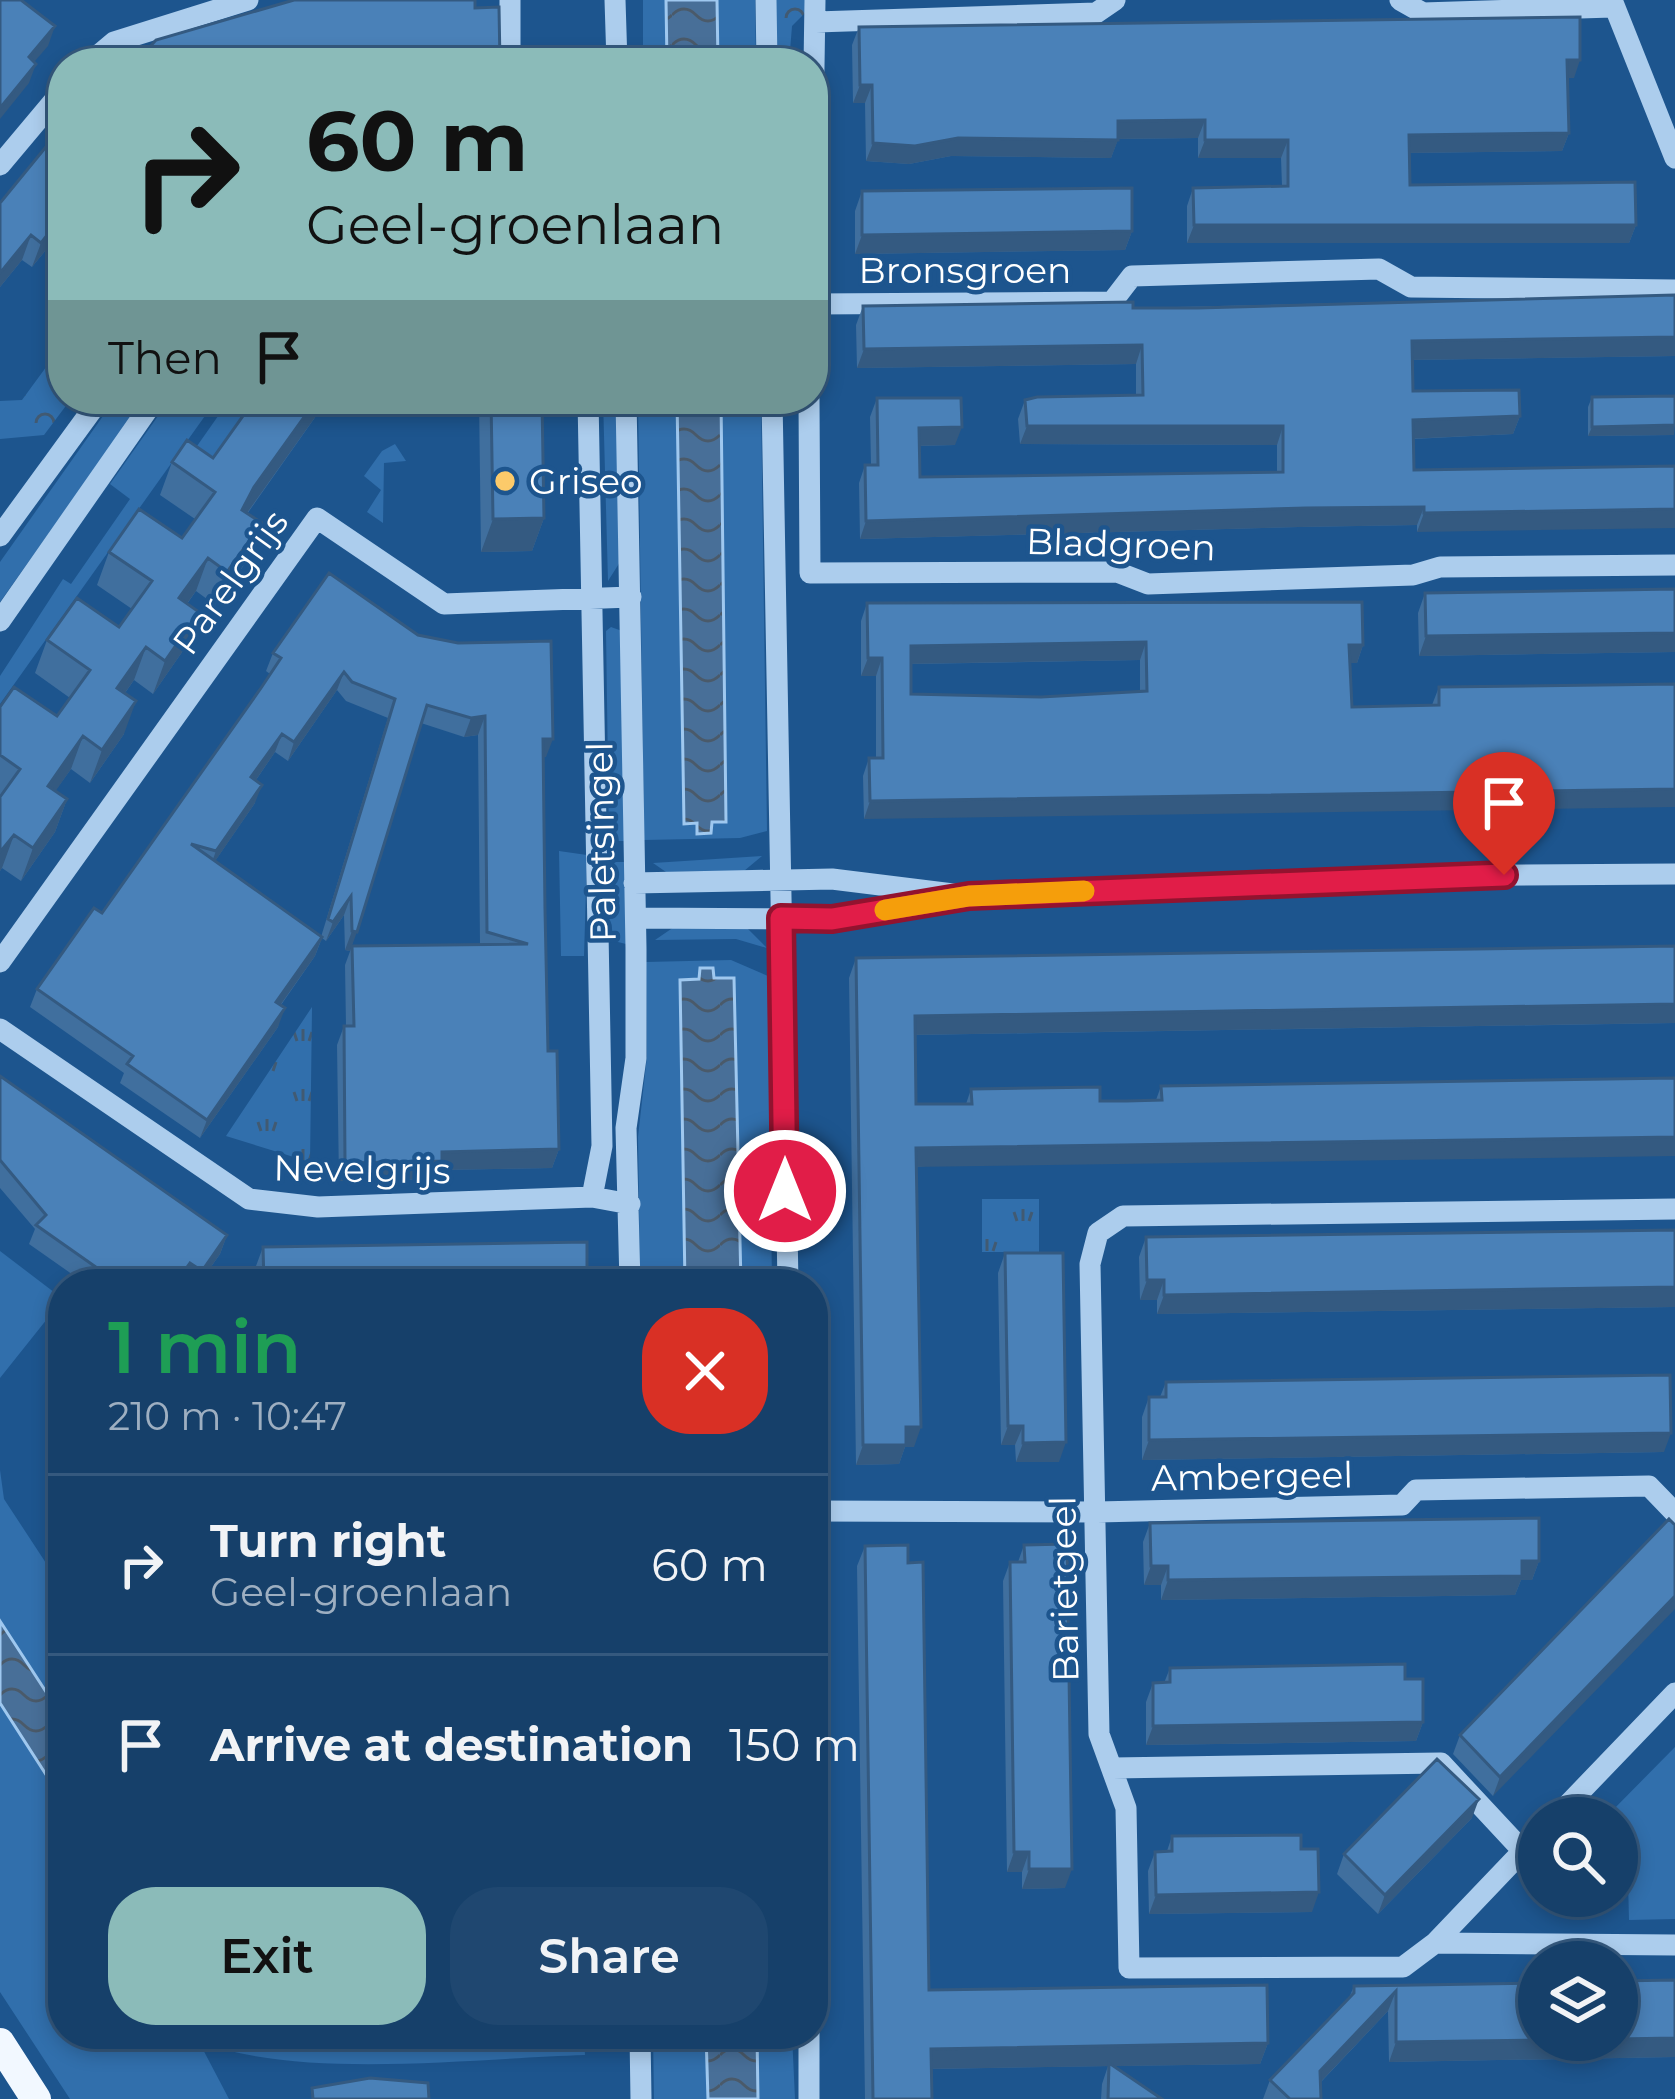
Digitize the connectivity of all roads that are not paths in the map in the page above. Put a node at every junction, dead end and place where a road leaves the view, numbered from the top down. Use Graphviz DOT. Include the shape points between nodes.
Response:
graph roads {
  1 [pos="248,0"];
  2 [pos="510,0"];
  3 [pos="615,0"];
  4 [pos="766,0"];
  5 [pos="1115,0"];
  6 [pos="1400,0"];
  7 [pos="1612,3"];
  8 [pos="815,11"];
  9 [pos="107,48"];
  10 [pos="510,48"];
  11 [pos="616,48"];
  12 [pos="767,48"];
  13 [pos="814,48"];
  14 [pos="48,108"];
  15 [pos="1675,158"];
  16 [pos="0,165"];
  17 [pos="1675,290"];
  18 [pos="828,304"];
  19 [pos="89,414"];
  20 [pos="145,414"];
  21 [pos="588,414"];
  22 [pos="626,414"];
  23 [pos="772,414"];
  24 [pos="809,414"];
  25 [pos="0,536"];
  26 [pos="1675,565"];
  27 [pos="631,597"];
  28 [pos="592,598"];
  29 [pos="0,621"];
  30 [pos="1675,874"];
  31 [pos="782,880"];
  32 [pos="634,883"];
  33 [pos="969,896"];
  34 [pos="636,918"];
  35 [pos="781,918"];
  36 [pos="0,962"];
  37 [pos="0,1029"];
  38 [pos="592,1197"];
  39 [pos="630,1204"];
  40 [pos="1675,1209"];
  41 [pos="630,1269"];
  42 [pos="788,1269"];
  43 [pos="828,1511"];
  44 [pos="1097,1512"];
  45 [pos="1675,1513"];
  46 [pos="1675,1693"];
  47 [pos="1112,1768"];
  48 [pos="1575,1797"];
  49 [pos="1518,1831"];
  50 [pos="1518,1857"];
  51 [pos="1435,1943"];
  52 [pos="1675,1945"];
  53 [pos="0,2043"];
  54 [pos="640,2049"];
  55 [pos="809,2049"];
  56 [pos="37,2099"];
  57 [pos="641,2099"];
  58 [pos="809,2099"];
  1 -- 9 [label="street"];
  2 -- 10 [label="street"];
  3 -- 11 [label="street"];
  4 -- 12 [label="street"];
  5 -- 8 [label="street" via="1096,13"];
  6 -- 7 [label="street" via="1423,14"];
  7 -- 15 [label="street"];
  8 -- 13 [label="street"];
  14 -- 16 [label="street"];
  17 -- 18 [label="street, Bronsgroen" via="1411,287 1379,269 1132,276 1112,302"];
  19 -- 25 [label="street"];
  20 -- 29 [label="street"];
  21 -- 28 [label="street, Paletsingel"];
  22 -- 27 [label="street, Paletsingel"];
  23 -- 31 [label="street"];
  24 -- 26 [label="street, Bladgroen" via="810,573 1117,572 1148,584 1414,575 1440,567"];
  27 -- 28 [label="street, Parelgrijs"];
  27 -- 32 [label="street, Paletsingel"];
  28 -- 36 [label="street, Parelgrijs" via="444,604 317,518"];
  28 -- 38 [label="street, Paletsingel" via="602,1146"];
  30 -- 33 [label="street" via="1405,876"];
  31 -- 32 [label="street"];
  31 -- 33 [label="street"];
  31 -- 35 [label="street"];
  32 -- 34 [label="street, Paletsingel"];
  33 -- 35 [label="street" via="832,919"];
  34 -- 35 [label="street"];
  34 -- 39 [label="street, Paletsingel"];
  35 -- 42 [label="street"];
  37 -- 38 [label="street, Nevelgrijs" via="249,1199 318,1207"];
  38 -- 39 [label="street, Nevelgrijs"];
  39 -- 41 [label="street, Paletsingel"];
  40 -- 44 [label="street, Barietgeel" via="1123,1216 1098,1233 1090,1264"];
  43 -- 44 [label="street, Ambergeel"];
  44 -- 45 [label="street, Ambergeel" via="1402,1505 1416,1490 1649,1486"];
  44 -- 47 [label="street, Barietgeel" via="1099,1734"];
  46 -- 48 [label="street"];
  47 -- 49 [label="street" via="1441,1763"];
  47 -- 51 [label="street, Barietgeel" via="1126,1808 1129,1968 1403,1967"];
  50 -- 51 [label="street"];
  51 -- 52 [label="street, Barietgeel"];
  53 -- 56 [label="main road"];
  54 -- 57 [label="street"];
  55 -- 58 [label="street"];
}
